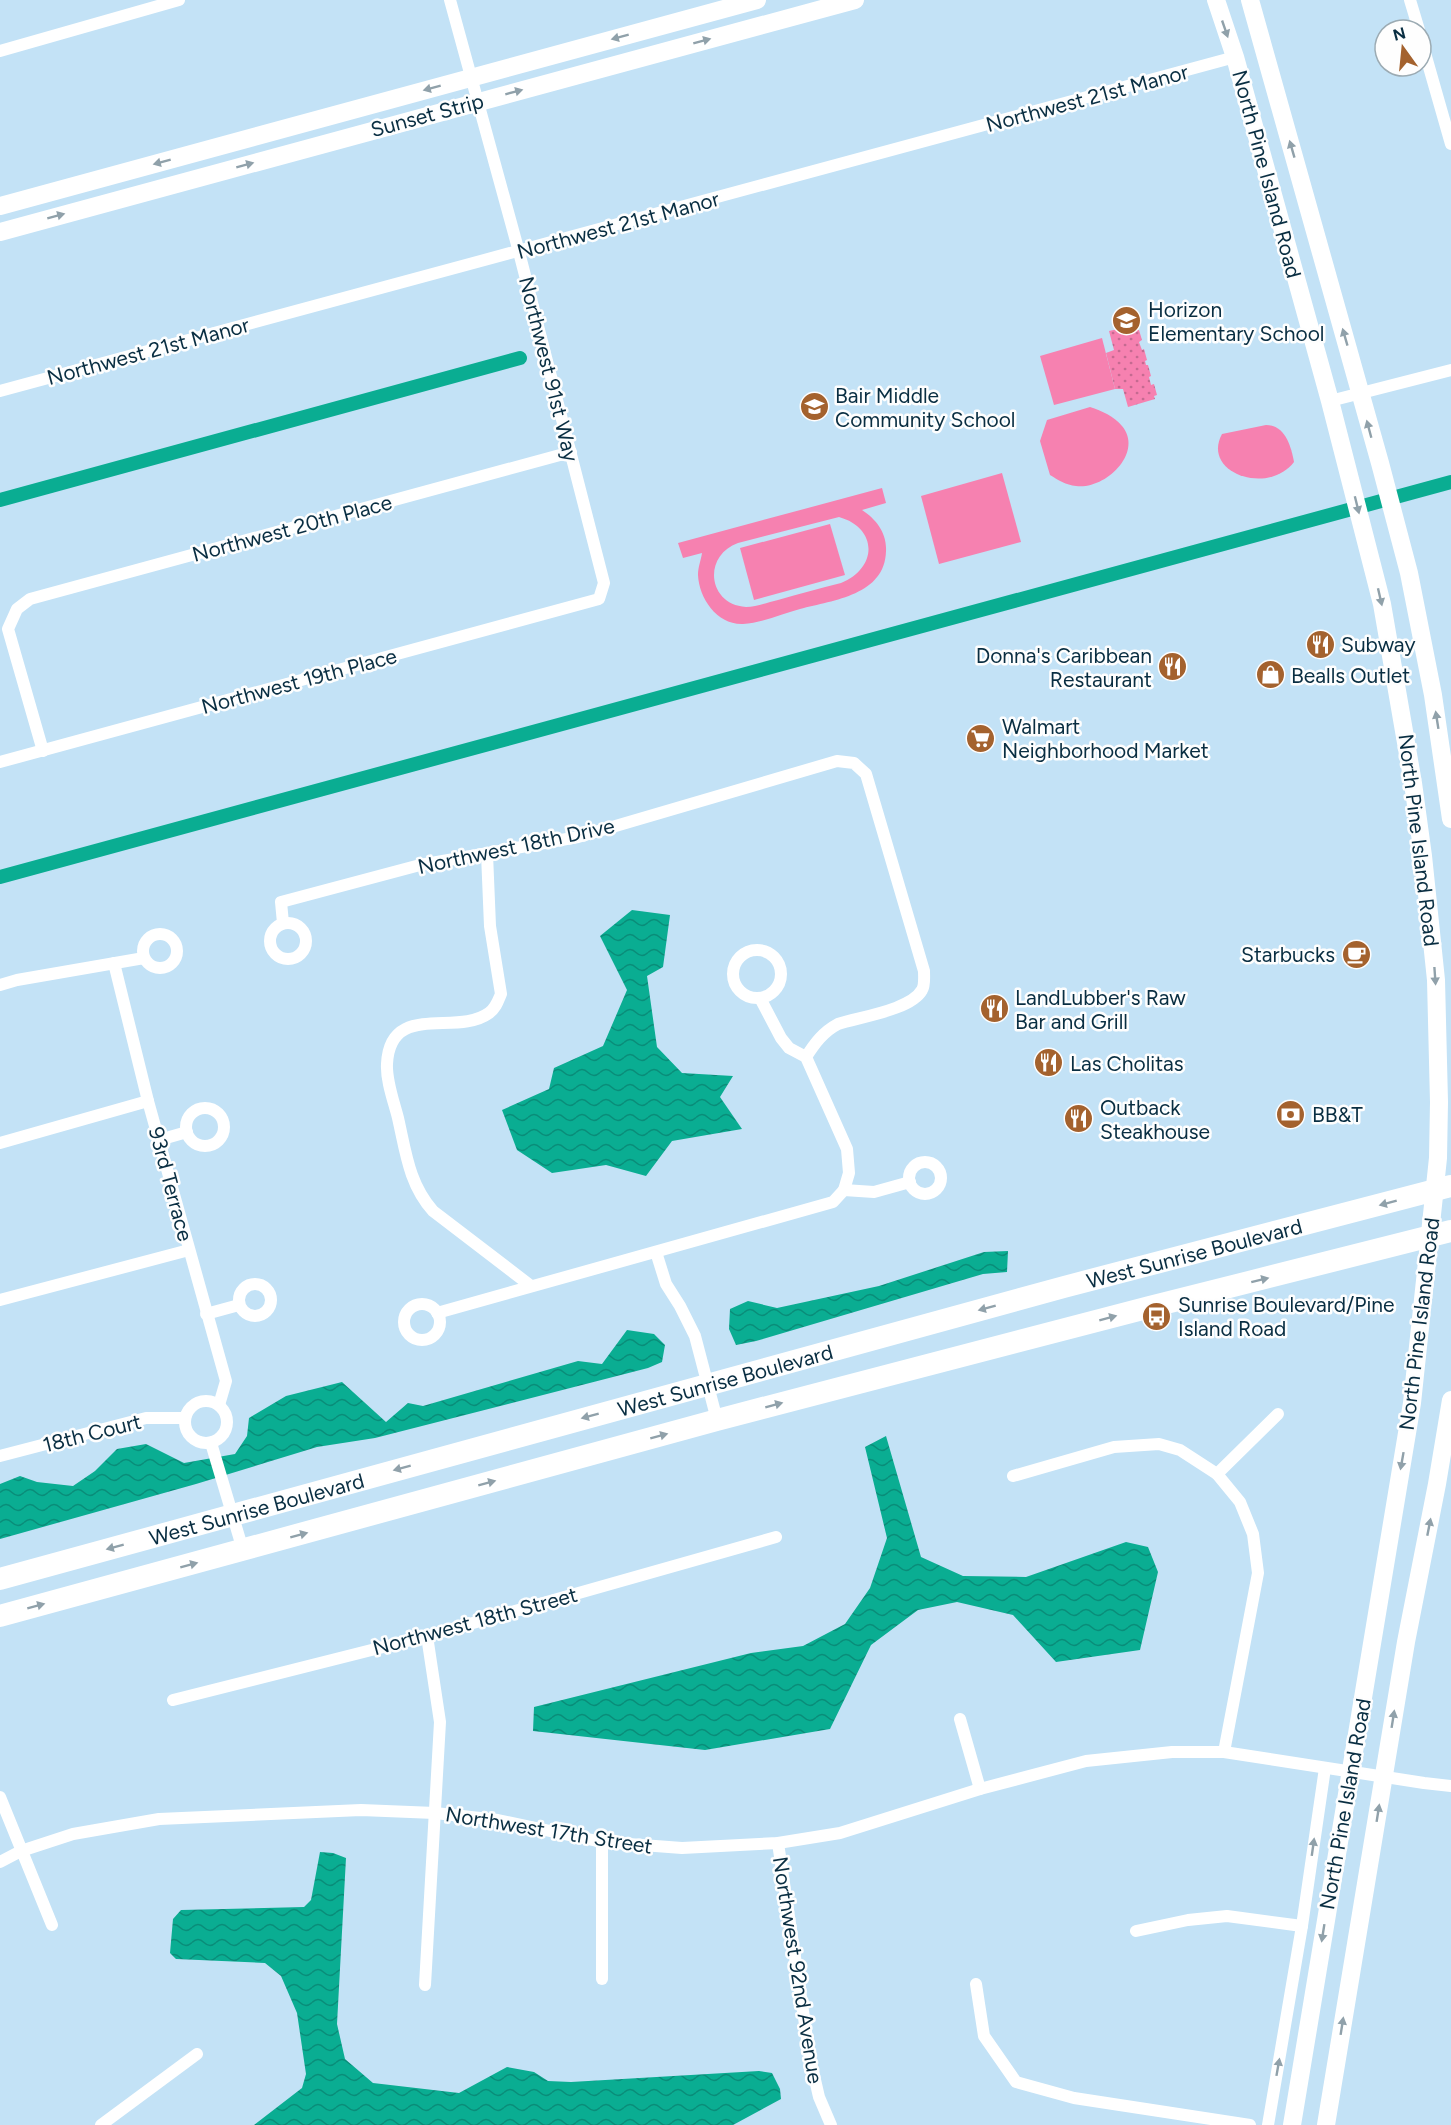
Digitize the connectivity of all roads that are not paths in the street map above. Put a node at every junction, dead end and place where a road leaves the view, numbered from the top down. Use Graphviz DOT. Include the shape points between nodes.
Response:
graph roads {
  1 [pos="179,0"];
  2 [pos="450,0"];
  3 [pos="757,0"];
  4 [pos="855,0"];
  5 [pos="1216,0"];
  6 [pos="1250,0"];
  7 [pos="1410,0"];
  8 [pos="1415,18"];
  9 [pos="0,51"];
  10 [pos="1235,57"];
  11 [pos="471,77"];
  12 [pos="1432,78"];
  13 [pos="478,102"];
  14 [pos="1451,144"];
  15 [pos="0,206"];
  16 [pos="0,232"];
  17 [pos="519,252"];
  18 [pos="1451,370"];
  19 [pos="0,391"];
  20 [pos="1360,393"];
  21 [pos="1330,401"];
  22 [pos="571,452"];
  23 [pos="599,599"];
  24 [pos="43,751"];
  25 [pos="0,762"];
  26 [pos="1451,819"];
  27 [pos="487,854"];
  28 [pos="283,923"];
  29 [pos="144,958"];
  30 [pos="114,963"];
  31 [pos="0,985"];
  32 [pos="760,998"];
  33 [pos="806,1058"];
  34 [pos="148,1101"];
  35 [pos="187,1132"];
  36 [pos="159,1140"];
  37 [pos="0,1143"];
  38 [pos="910,1182"];
  39 [pos="1443,1188"];
  40 [pos="844,1190"];
  41 [pos="1441,1234"];
  42 [pos="189,1250"];
  43 [pos="656,1252"];
  44 [pos="531,1286"];
  45 [pos="0,1300"];
  46 [pos="239,1305"];
  47 [pos="437,1313"];
  48 [pos="206,1314"];
  49 [pos="707,1384"];
  50 [pos="1451,1400"];
  51 [pos="219,1405"];
  52 [pos="1278,1414"];
  53 [pos="185,1418"];
  54 [pos="717,1420"];
  55 [pos="213,1448"];
  56 [pos="0,1456"];
  57 [pos="1218,1474"];
  58 [pos="1013,1476"];
  59 [pos="232,1515"];
  60 [pos="776,1537"];
  61 [pos="243,1550"];
  62 [pos="0,1579"];
  63 [pos="0,1616"];
  64 [pos="427,1636"];
  65 [pos="173,1700"];
  66 [pos="960,1719"];
  67 [pos="1224,1752"];
  68 [pos="1325,1768"];
  69 [pos="1350,1772"];
  70 [pos="1384,1777"];
  71 [pos="1451,1785"];
  72 [pos="981,1789"];
  73 [pos="0,1797"];
  74 [pos="435,1812"];
  75 [pos="602,1842"];
  76 [pos="778,1843"];
  77 [pos="21,1851"];
  78 [pos="0,1862"];
  79 [pos="52,1925"];
  80 [pos="1302,1926"];
  81 [pos="1136,1932"];
  82 [pos="602,1979"];
  83 [pos="976,1984"];
  84 [pos="425,1985"];
  85 [pos="197,2054"];
  86 [pos="101,2125"];
  87 [pos="831,2125"];
  88 [pos="1250,2125"];
  89 [pos="1268,2125"];
  90 [pos="1293,2125"];
  91 [pos="1326,2125"];
  1 -- 9 [label="street"];
  2 -- 11 [label="street, Northwest 91st Way"];
  3 -- 11 [label="main road, Sunset Strip, one-way"];
  13 -- 4 [label="main road, Sunset Strip, one-way"];
  5 -- 10 [label="main road, North Pine Island Road, one-way"];
  20 -- 6 [label="main road, North Pine Island Road, one-way"];
  7 -- 8 [label="street"];
  10 -- 17 [label="street, Northwest 21st Manor"];
  10 -- 21 [label="main road, North Pine Island Road"];
  11 -- 13 [label="street, Northwest 91st Way"];
  11 -- 15 [label="main road, Sunset Strip, one-way"];
  12 -- 14 [label="street"];
  16 -- 13 [label="main road, Sunset Strip, one-way"];
  13 -- 17 [label="street, Northwest 91st Way"];
  17 -- 19 [label="street, Northwest 21st Manor"];
  17 -- 22 [label="street, Northwest 91st Way"];
  18 -- 20 [label="street"];
  20 -- 21 [label="street"];
  26 -- 20 [label="main road, North Pine Island Road, one-way" via="1433,695 1409,573"];
  21 -- 39 [label="main road, North Pine Island Road, one-way" via="1382,604 1424,856 1436,980"];
  22 -- 23 [label="street, Northwest 91st Way" via="604,583"];
  22 -- 24 [label="street, Northwest 20th Place" via="30,599 17,609 8,629"];
  23 -- 24 [label="street, Northwest 19th Place"];
  24 -- 25 [label="street, Northwest 19th Place"];
  27 -- 28 [label="street, Northwest 18th Drive" via="420,865 281,902"];
  27 -- 33 [label="street, Northwest 18th Drive" via="578,837 837,761 854,763 866,774 924,971 924,983 907,1004 829,1029"];
  27 -- 44 [label="street" via="490,926 501,994 497,1004 478,1019 425,1023 405,1029 391,1043 387,1067 411,1175 421,1198"];
  29 -- 30 [label="street"];
  30 -- 31 [label="street"];
  30 -- 34 [label="street, 93rd Terrace"];
  32 -- 32 [label="street" via="773,992 781,973 771,955 757,950 742,955 733,975 738,990"];
  32 -- 33 [label="street" via="781,1038"];
  33 -- 40 [label="street" via="847,1149 849,1173"];
  34 -- 36 [label="street, 93rd Terrace"];
  34 -- 37 [label="street"];
  35 -- 36 [label="street"];
  36 -- 42 [label="street, 93rd Terrace"];
  38 -- 40 [label="street" via="874,1192"];
  39 -- 41 [label="main road, North Pine Island Road"];
  39 -- 49 [label="highway, West Sunrise Boulevard, one-way"];
  40 -- 43 [label="street" via="833,1202"];
  54 -- 41 [label="highway, West Sunrise Boulevard, one-way"];
  41 -- 69 [label="main road, North Pine Island Road, one-way"];
  42 -- 45 [label="street"];
  42 -- 48 [label="street, 93rd Terrace"];
  43 -- 44 [label="street"];
  43 -- 49 [label="street" via="666,1284 695,1336"];
  44 -- 47 [label="street"];
  46 -- 48 [label="street"];
  48 -- 51 [label="street, 93rd Terrace" via="226,1381"];
  49 -- 54 [label="street"];
  49 -- 59 [label="highway, West Sunrise Boulevard, one-way"];
  70 -- 50 [label="main road, North Pine Island Road, one-way"];
  51 -- 53 [label="street" via="213,1401 198,1402"];
  51 -- 55 [label="street" via="228,1423"];
  52 -- 57 [label="street"];
  53 -- 55 [label="street" via="191,1437"];
  53 -- 56 [label="street, 18th Court" via="146,1418"];
  61 -- 54 [label="highway, West Sunrise Boulevard, one-way"];
  55 -- 59 [label="street"];
  57 -- 58 [label="street" via="1180,1450 1159,1444 1114,1447"];
  57 -- 67 [label="street" via="1240,1502 1253,1534 1258,1573"];
  59 -- 61 [label="street"];
  59 -- 62 [label="highway, West Sunrise Boulevard, one-way"];
  60 -- 64 [label="street, Northwest 18th Street"];
  63 -- 61 [label="highway, West Sunrise Boulevard, one-way"];
  64 -- 65 [label="street, Northwest 18th Street"];
  64 -- 74 [label="street" via="440,1722"];
  66 -- 72 [label="street"];
  67 -- 68 [label="street, Northwest 17th Street"];
  67 -- 72 [label="street, Northwest 17th Street" via="1172,1752 1086,1761"];
  68 -- 69 [label="street, Northwest 17th Street"];
  80 -- 68 [label="street, one-way"];
  69 -- 70 [label="street, Northwest 17th Street"];
  69 -- 90 [label="main road, North Pine Island Road, one-way"];
  70 -- 71 [label="street, Northwest 17th Street"];
  91 -- 70 [label="main road, North Pine Island Road, one-way"];
  72 -- 76 [label="street, Northwest 17th Street" via="840,1833"];
  73 -- 77 [label="street"];
  74 -- 75 [label="street, Northwest 17th Street" via="498,1820"];
  74 -- 77 [label="street, Northwest 17th Street" via="361,1810 159,1819 73,1834"];
  74 -- 84 [label="street"];
  75 -- 76 [label="street, Northwest 17th Street" via="682,1848"];
  75 -- 82 [label="street"];
  76 -- 87 [label="street, Northwest 92nd Avenue" via="810,2058 819,2097"];
  77 -- 78 [label="street, Northwest 17th Street"];
  77 -- 79 [label="street"];
  80 -- 81 [label="street" via="1227,1916"];
  89 -- 80 [label="street, one-way"];
  83 -- 88 [label="street" via="984,2036 1016,2082 1074,2098"];
  85 -- 86 [label="street"];
}
